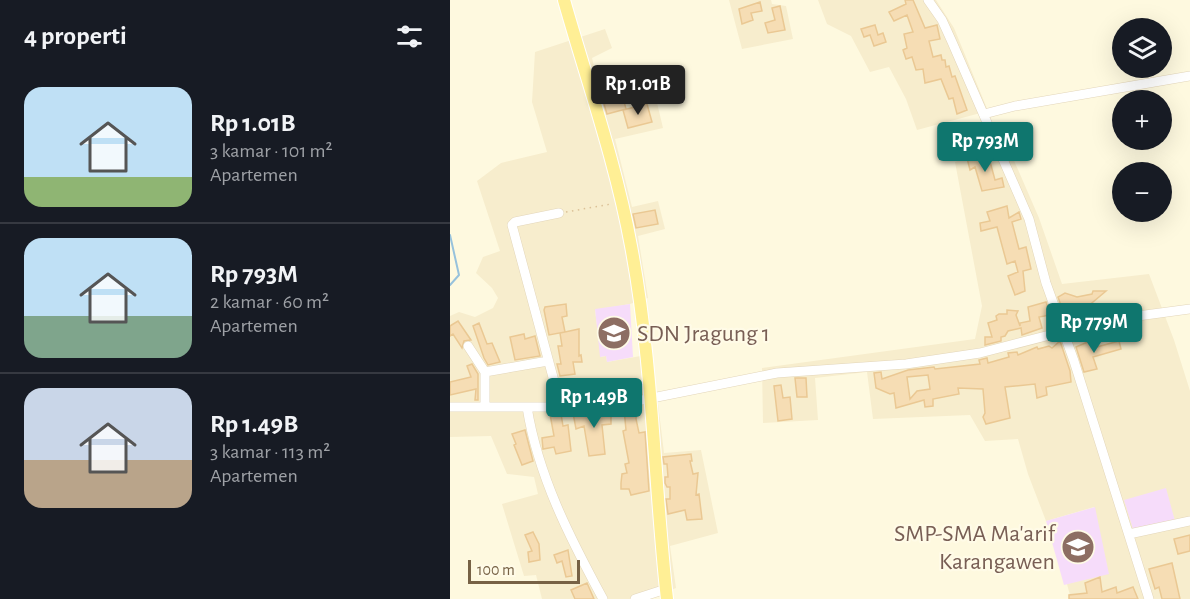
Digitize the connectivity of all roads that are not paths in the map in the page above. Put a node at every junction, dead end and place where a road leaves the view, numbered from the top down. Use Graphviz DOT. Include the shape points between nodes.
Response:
graph roads {
  1 [pos="564,0"];
  2 [pos="928,0"];
  3 [pos="1190,76"];
  4 [pos="984,114"];
  5 [pos="559,213"];
  6 [pos="1190,309"];
  7 [pos="1064,330"];
  8 [pos="468,346"];
  9 [pos="548,361"];
  10 [pos="485,372"];
  11 [pos="650,397"];
  12 [pos="450,407"];
  13 [pos="485,407"];
  14 [pos="527,407"];
  15 [pos="561,407"];
  16 [pos="1190,521"];
  17 [pos="1129,534"];
  18 [pos="667,594"];
  19 [pos="603,599"];
  20 [pos="635,599"];
  21 [pos="1149,599"];
  1 -- 11 [label="main road" via="622,202 634,262"];
  2 -- 4 [label="street" via="942,20"];
  3 -- 4 [label="street"];
  4 -- 7 [label="street" via="1029,219 1046,283"];
  5 -- 9 [label="street" via="512,225"];
  6 -- 7 [label="street"];
  7 -- 11 [label="street" via="980,353 906,364 777,373"];
  7 -- 17 [label="street"];
  8 -- 10 [label="street"];
  9 -- 10 [label="street"];
  9 -- 15 [label="street"];
  10 -- 13 [label="street"];
  11 -- 15 [label="street"];
  11 -- 18 [label="main road"];
  12 -- 13 [label="street"];
  13 -- 14 [label="street"];
  14 -- 15 [label="street"];
  14 -- 19 [label="street" via="545,482"];
  16 -- 17 [label="street"];
  17 -- 21 [label="street"];
  18 -- 20 [label="street"];
}
